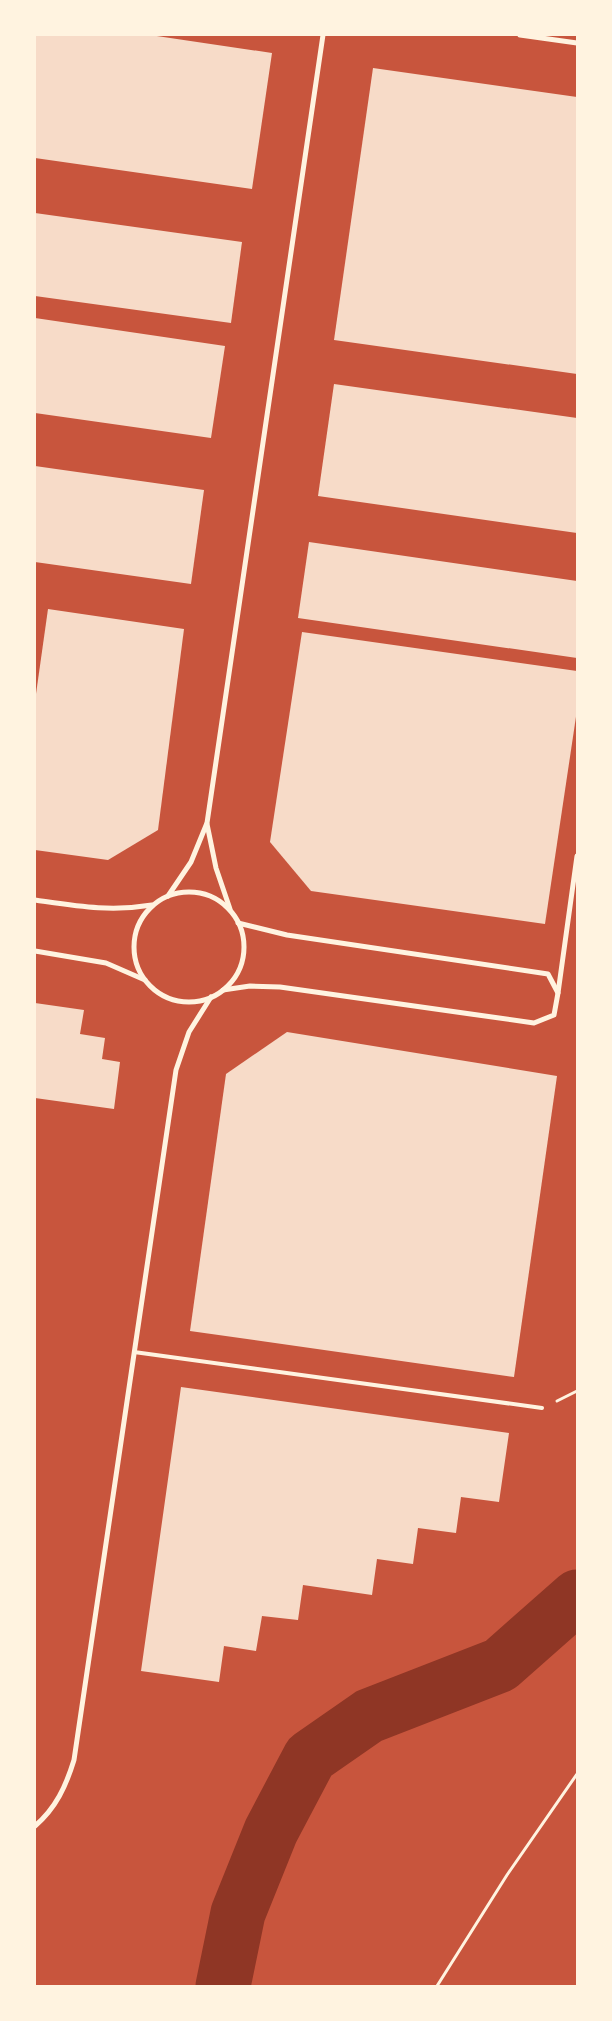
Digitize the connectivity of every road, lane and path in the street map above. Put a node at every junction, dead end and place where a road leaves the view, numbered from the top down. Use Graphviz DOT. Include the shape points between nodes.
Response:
graph roads {
  1 [pos="323,35"];
  2 [pos="520,35"];
  3 [pos="577,43"];
  4 [pos="207,823"];
  5 [pos="577,856"];
  6 [pos="168,896"];
  7 [pos="35,900"];
  8 [pos="152,905"];
  9 [pos="231,912"];
  10 [pos="238,923"];
  11 [pos="35,951"];
  12 [pos="144,980"];
  13 [pos="223,990"];
  14 [pos="558,993"];
  15 [pos="211,997"];
  16 [pos="134,1352"];
  17 [pos="542,1408"];
  18 [pos="577,1774"];
  19 [pos="35,1826"];
  20 [pos="437,1986"];
  1 -- 4 [label="street"];
  2 -- 3 [label="street"];
  4 -- 6 [label="street" via="191,862"];
  4 -- 9 [label="street" via="216,868"];
  5 -- 14 [label="street"];
  6 -- 8 [label="street"];
  6 -- 9 [label="street" via="202,893 218,900"];
  7 -- 8 [label="street" via="98,909 127,910"];
  8 -- 12 [label="street" via="135,933 136,963"];
  9 -- 10 [label="street"];
  10 -- 13 [label="street" via="244,951 232,981"];
  10 -- 14 [label="street" via="287,935 548,974"];
  11 -- 12 [label="street" via="106,963"];
  12 -- 15 [label="street" via="174,1000 193,1002"];
  13 -- 14 [label="street" via="250,986 280,987 534,1023 554,1014"];
  13 -- 15 [label="street"];
  15 -- 16 [label="street" via="189,1032 176,1070"];
  16 -- 17 [label="lane"];
  16 -- 19 [label="street" via="74,1760 58,1801"];
  18 -- 20 [label="path" via="507,1875"];
}
